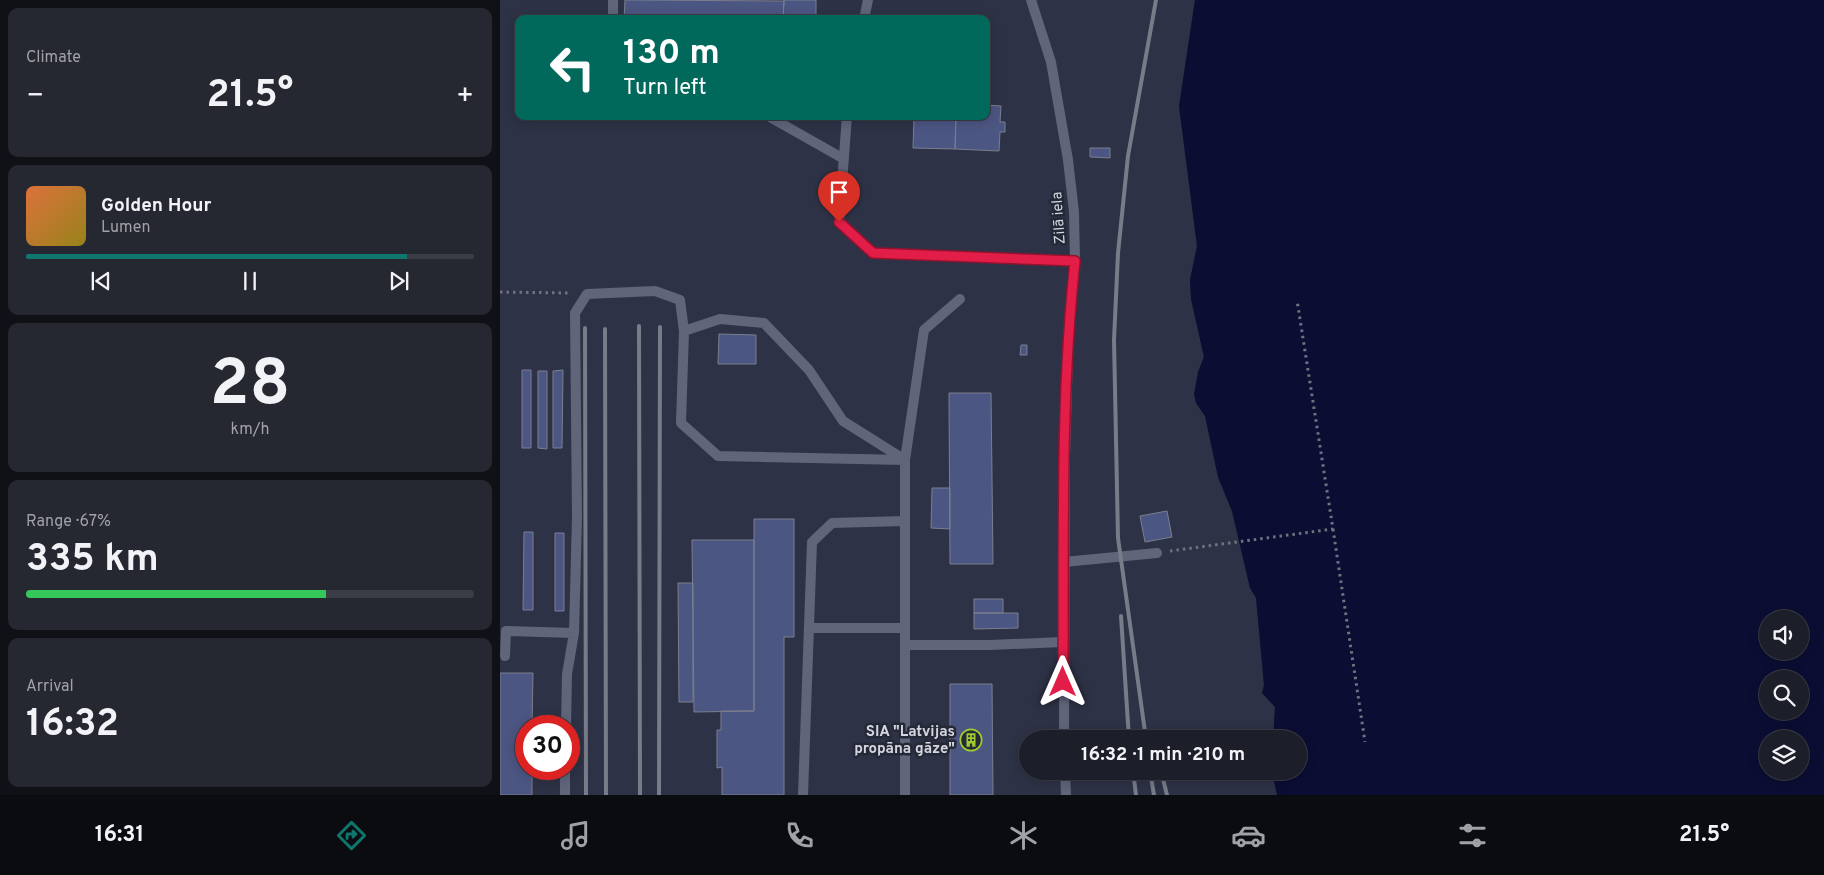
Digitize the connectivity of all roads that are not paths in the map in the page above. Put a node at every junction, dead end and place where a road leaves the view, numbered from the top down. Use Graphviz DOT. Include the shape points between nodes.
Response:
graph roads {
  1 [pos="613,0"];
  2 [pos="868,0"];
  3 [pos="1031,0"];
  4 [pos="613,15"];
  5 [pos="865,15"];
  6 [pos="775,120"];
  7 [pos="847,120"];
  8 [pos="844,159"];
  9 [pos="1075,261"];
  10 [pos="960,299"];
  11 [pos="684,331"];
  12 [pos="905,460"];
  13 [pos="905,521"];
  14 [pos="1157,553"];
  15 [pos="1064,562"];
  16 [pos="809,628"];
  17 [pos="905,628"];
  18 [pos="574,633"];
  19 [pos="1063,642"];
  20 [pos="905,645"];
  21 [pos="505,656"];
  22 [pos="566,715"];
  23 [pos="1064,730"];
  24 [pos="566,780"];
  25 [pos="1065,780"];
  26 [pos="565,795"];
  27 [pos="803,795"];
  28 [pos="905,795"];
  29 [pos="1066,795"];
  1 -- 4 [label="street"];
  2 -- 5 [label="street"];
  3 -- 9 [label="street, Zilā iela" via="1051,62 1068,160"];
  6 -- 8 [label="street"];
  7 -- 8 [label="street"];
  8 -- 9 [label="street" via="839,222 873,253"];
  9 -- 15 [label="street, Zilā iela" via="1068,330"];
  10 -- 12 [label="street" via="924,330"];
  11 -- 12 [label="street" via="720,319 764,323 809,370 843,421"];
  11 -- 12 [label="street" via="680,423 718,456"];
  11 -- 18 [label="street" via="680,300 655,291 587,294 575,314 577,516"];
  12 -- 13 [label="street"];
  13 -- 16 [label="street" via="832,523 812,542"];
  13 -- 17 [label="street"];
  14 -- 15 [label="street"];
  15 -- 19 [label="street, Zilā iela"];
  16 -- 17 [label="street"];
  16 -- 27 [label="street"];
  17 -- 20 [label="street"];
  18 -- 21 [label="street" via="506,631"];
  18 -- 22 [label="street" via="567,674"];
  19 -- 20 [label="street"];
  19 -- 23 [label="street, Zilā iela"];
  20 -- 28 [label="street"];
  24 -- 26 [label="street"];
  25 -- 29 [label="street"];
}
